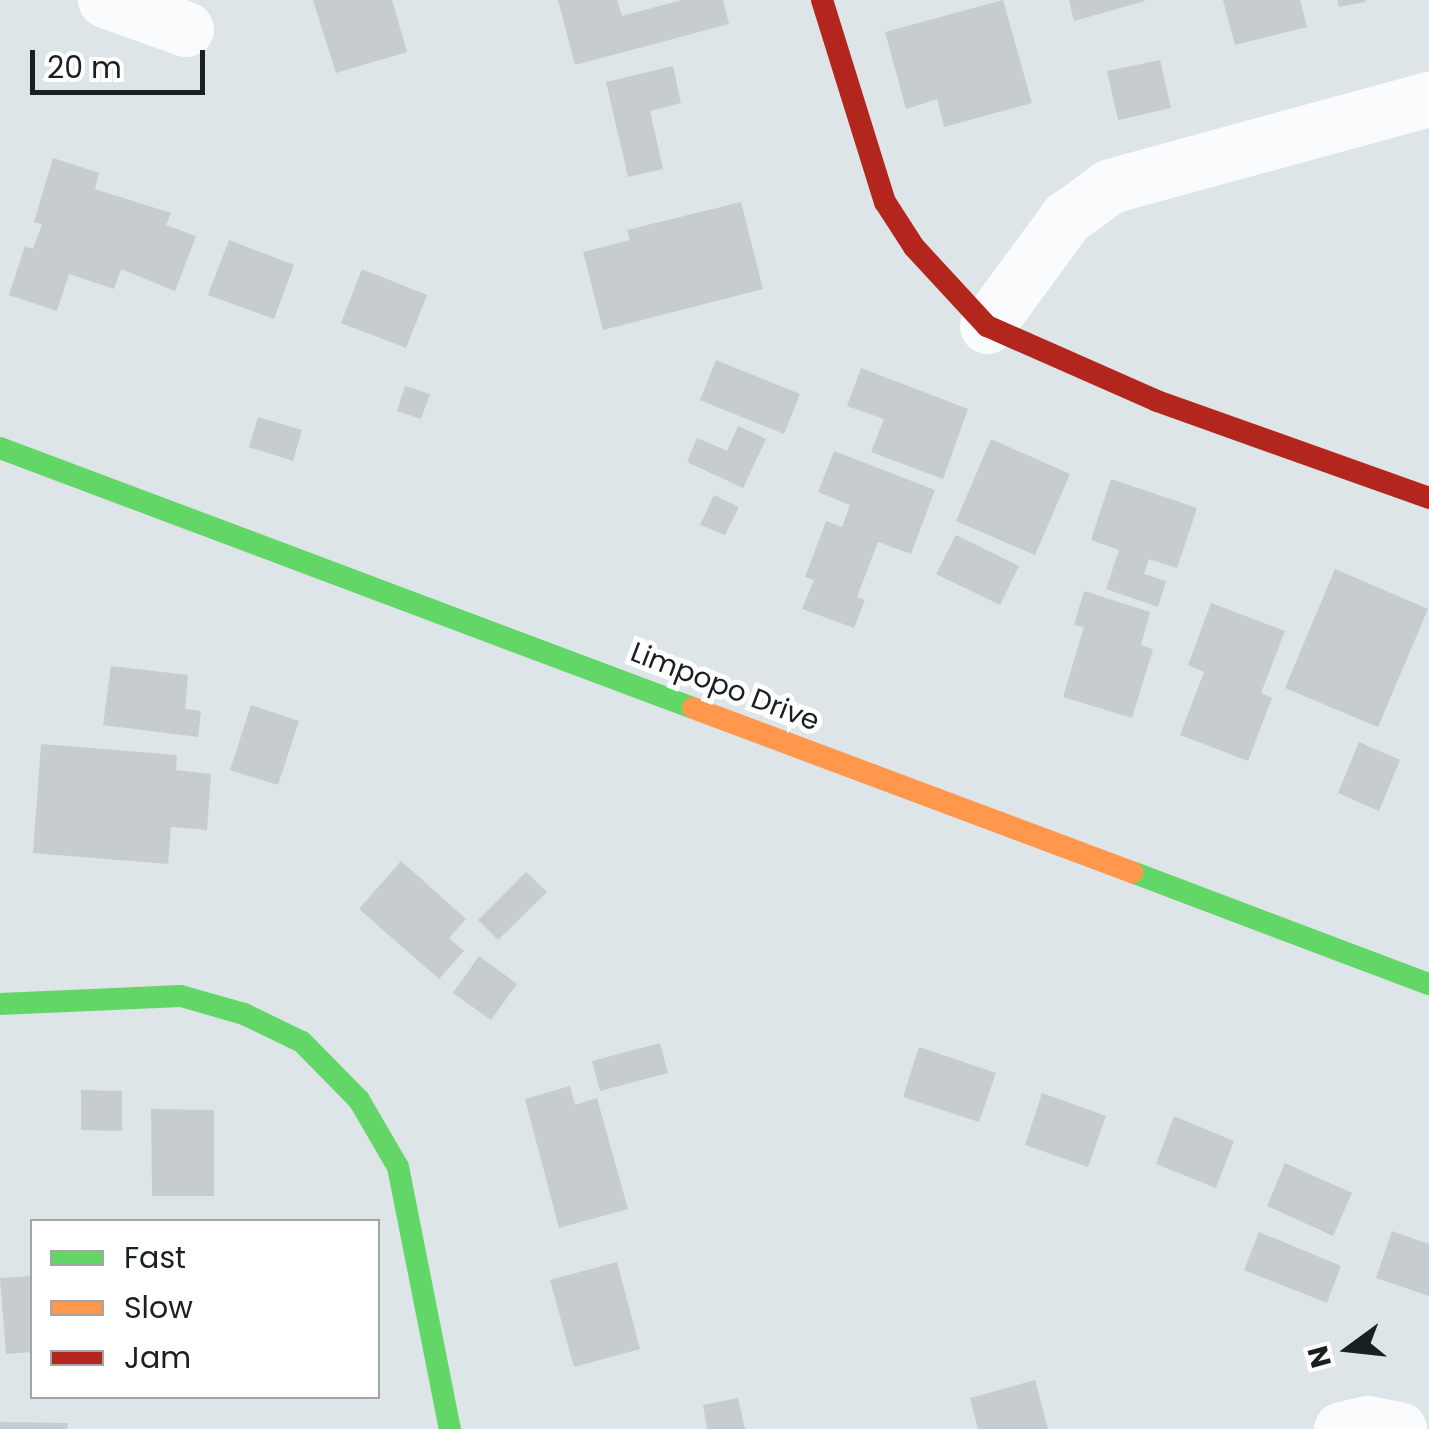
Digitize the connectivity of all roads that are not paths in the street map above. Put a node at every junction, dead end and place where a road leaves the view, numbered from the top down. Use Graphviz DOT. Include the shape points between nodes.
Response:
graph roads {
  1 [pos="105,0"];
  2 [pos="822,0"];
  3 [pos="186,29"];
  4 [pos="1429,98"];
  5 [pos="986,326"];
  6 [pos="0,448"];
  7 [pos="1429,498"];
  8 [pos="1429,984"];
  9 [pos="0,1004"];
  10 [pos="450,1429"];
  11 [pos="1341,1429"];
  12 [pos="1399,1429"];
  1 -- 3 [label="street"];
  2 -- 5 [label="street" via="885,202 914,247"];
  4 -- 5 [label="street" via="1110,186 1066,218"];
  5 -- 7 [label="street" via="1157,400"];
  6 -- 8 [label="street, Limpopo Drive"];
  9 -- 10 [label="street" via="181,996 244,1014 302,1042 359,1100 398,1168"];
  11 -- 12 [label="street" via="1367,1423"];
}
